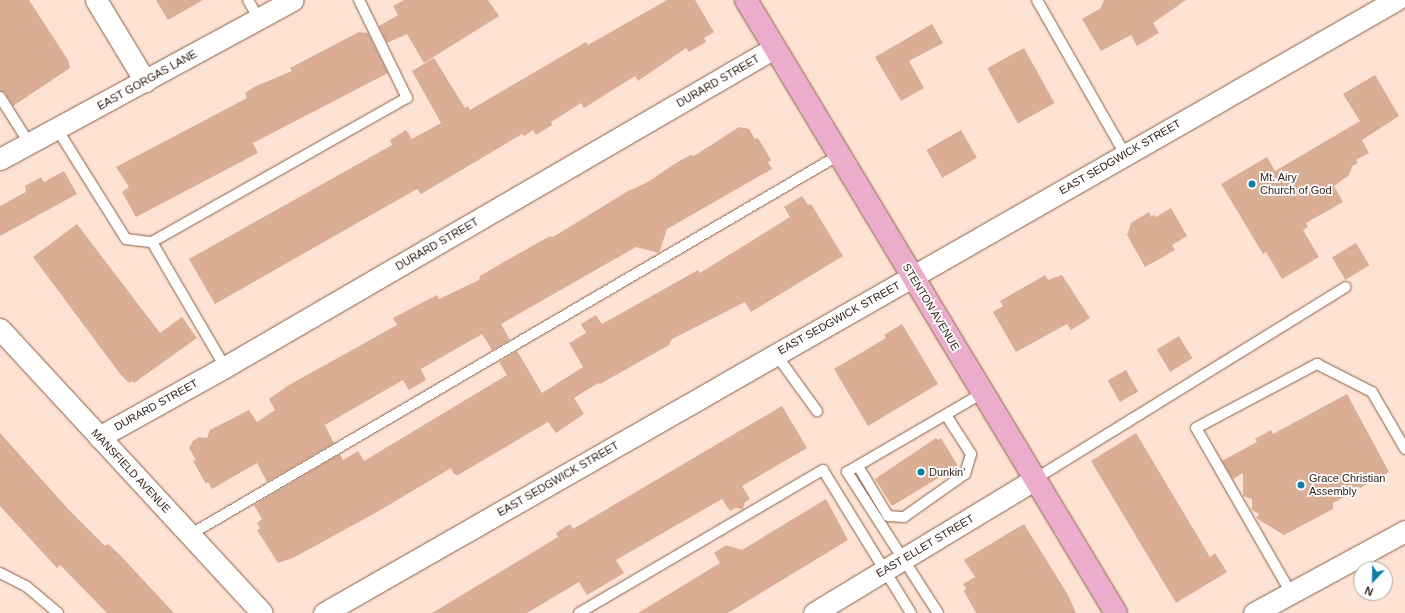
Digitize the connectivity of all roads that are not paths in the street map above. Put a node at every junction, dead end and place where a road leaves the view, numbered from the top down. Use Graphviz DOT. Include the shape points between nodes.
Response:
graph roads {
  1 [pos="96,0"];
  2 [pos="248,0"];
  3 [pos="293,0"];
  4 [pos="359,0"];
  5 [pos="746,0"];
  6 [pos="1037,0"];
  7 [pos="1397,0"];
  8 [pos="1405,12"];
  9 [pos="259,19"];
  10 [pos="774,48"];
  11 [pos="145,81"];
  12 [pos="0,97"];
  13 [pos="57,129"];
  14 [pos="29,143"];
  15 [pos="1125,154"];
  16 [pos="840,155"];
  17 [pos="0,159"];
  18 [pos="152,242"];
  19 [pos="912,276"];
  20 [pos="1346,287"];
  21 [pos="0,329"];
  22 [pos="775,353"];
  23 [pos="225,367"];
  24 [pos="983,393"];
  25 [pos="817,410"];
  26 [pos="946,415"];
  27 [pos="99,437"];
  28 [pos="1405,449"];
  29 [pos="858,466"];
  30 [pos="1035,479"];
  31 [pos="1405,531"];
  32 [pos="191,534"];
  33 [pos="903,560"];
  34 [pos="885,571"];
  35 [pos="0,573"];
  36 [pos="1291,593"];
  37 [pos="58,613"];
  38 [pos="262,613"];
  39 [pos="324,613"];
  40 [pos="578,613"];
  41 [pos="814,613"];
  42 [pos="911,613"];
  43 [pos="938,613"];
  44 [pos="1116,613"];
  45 [pos="1254,613"];
  1 -- 11 [label="street"];
  2 -- 9 [label="lane"];
  3 -- 9 [label="street, EAST GORGAS LANE"];
  4 -- 18 [label="lane" via="407,98"];
  5 -- 10 [label="main road, STENTON AVENUE"];
  6 -- 15 [label="lane"];
  7 -- 8 [label="street"];
  7 -- 15 [label="street, EAST SEDGWICK STREET"];
  9 -- 11 [label="street, EAST GORGAS LANE"];
  10 -- 16 [label="main road, STENTON AVENUE"];
  10 -- 23 [label="street, DURARD STREET"];
  11 -- 13 [label="street, EAST GORGAS LANE"];
  12 -- 14 [label="lane"];
  13 -- 14 [label="street, EAST GORGAS LANE"];
  13 -- 18 [label="lane" via="126,239"];
  14 -- 17 [label="street, EAST GORGAS LANE"];
  15 -- 19 [label="street, EAST SEDGWICK STREET"];
  16 -- 19 [label="main road, STENTON AVENUE"];
  16 -- 32 [label="lane"];
  18 -- 23 [label="lane"];
  19 -- 22 [label="street, EAST SEDGWICK STREET"];
  19 -- 24 [label="main road, STENTON AVENUE"];
  20 -- 30 [label="lane"];
  21 -- 27 [label="street, MANSFIELD AVENUE"];
  22 -- 25 [label="lane"];
  22 -- 39 [label="street, EAST SEDGWICK STREET"];
  23 -- 27 [label="street, DURARD STREET"];
  24 -- 26 [label="lane"];
  24 -- 30 [label="main road, STENTON AVENUE"];
  26 -- 29 [label="lane"];
  26 -- 29 [label="lane" via="971,454 965,474 904,517 888,516"];
  27 -- 32 [label="street, MANSFIELD AVENUE"];
  28 -- 36 [label="lane" via="1372,392 1317,364 1196,428"];
  29 -- 33 [label="lane" via="847,472"];
  30 -- 33 [label="street, EAST ELLET STREET"];
  30 -- 44 [label="main road, STENTON AVENUE"];
  31 -- 36 [label="street"];
  32 -- 38 [label="street, MANSFIELD AVENUE"];
  33 -- 34 [label="street, EAST ELLET STREET"];
  33 -- 43 [label="lane"];
  34 -- 40 [label="lane" via="823,470"];
  34 -- 41 [label="street, EAST ELLET STREET"];
  34 -- 42 [label="lane"];
  35 -- 37 [label="lane" via="26,586"];
  36 -- 45 [label="street"];
}
